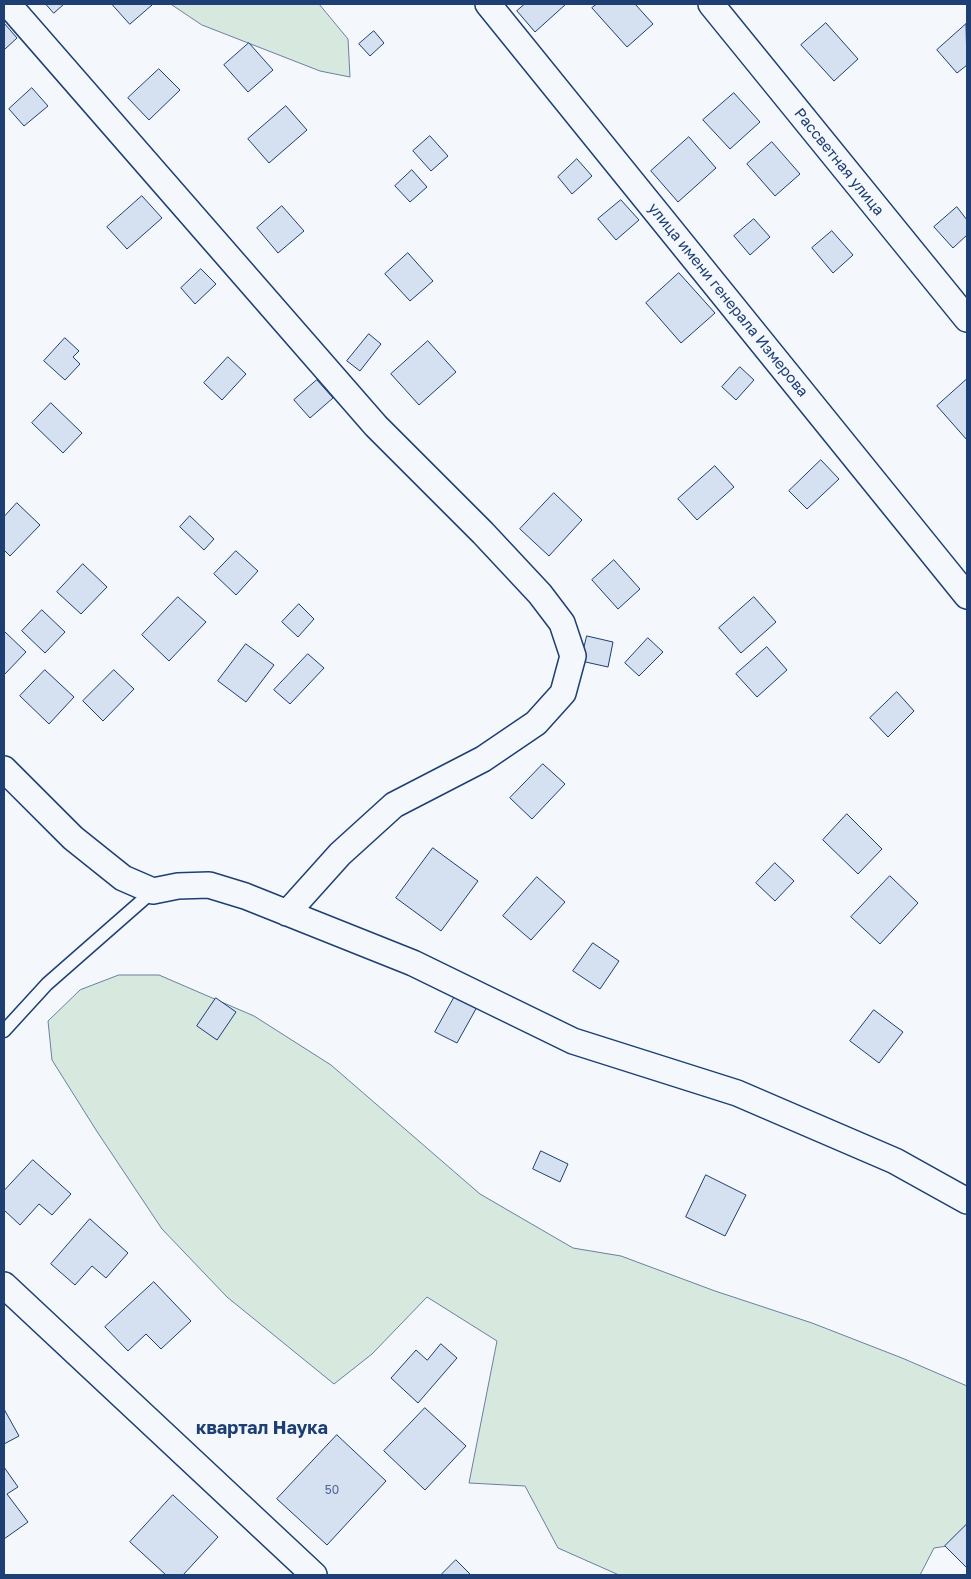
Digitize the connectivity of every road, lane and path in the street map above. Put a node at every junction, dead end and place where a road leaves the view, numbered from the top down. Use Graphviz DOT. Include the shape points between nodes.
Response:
graph roads {
  1 [pos="8,4"];
  2 [pos="488,4"];
  3 [pos="711,4"];
  4 [pos="967,319"];
  5 [pos="967,596"];
  6 [pos="4,769"];
  7 [pos="153,891"];
  8 [pos="287,913"];
  9 [pos="4,1031"];
  10 [pos="967,1201"];
  11 [pos="4,1285"];
  12 [pos="301,1571"];
  1 -- 8 [label="street" via="376,426 484,533 540,594 562,623 573,656 563,693 536,723 483,759 394,805 340,854"];
  2 -- 5 [label="street, улица имени генерала Измерова"];
  3 -- 4 [label="street, Рассветная улица"];
  6 -- 7 [label="street" via="72,838 123,878"];
  7 -- 8 [label="street" via="209,885"];
  7 -- 9 [label="lane" via="47,984"];
  8 -- 10 [label="street" via="413,963 572,1041 746,1096 895,1161"];
  11 -- 12 [label="street"];
}
